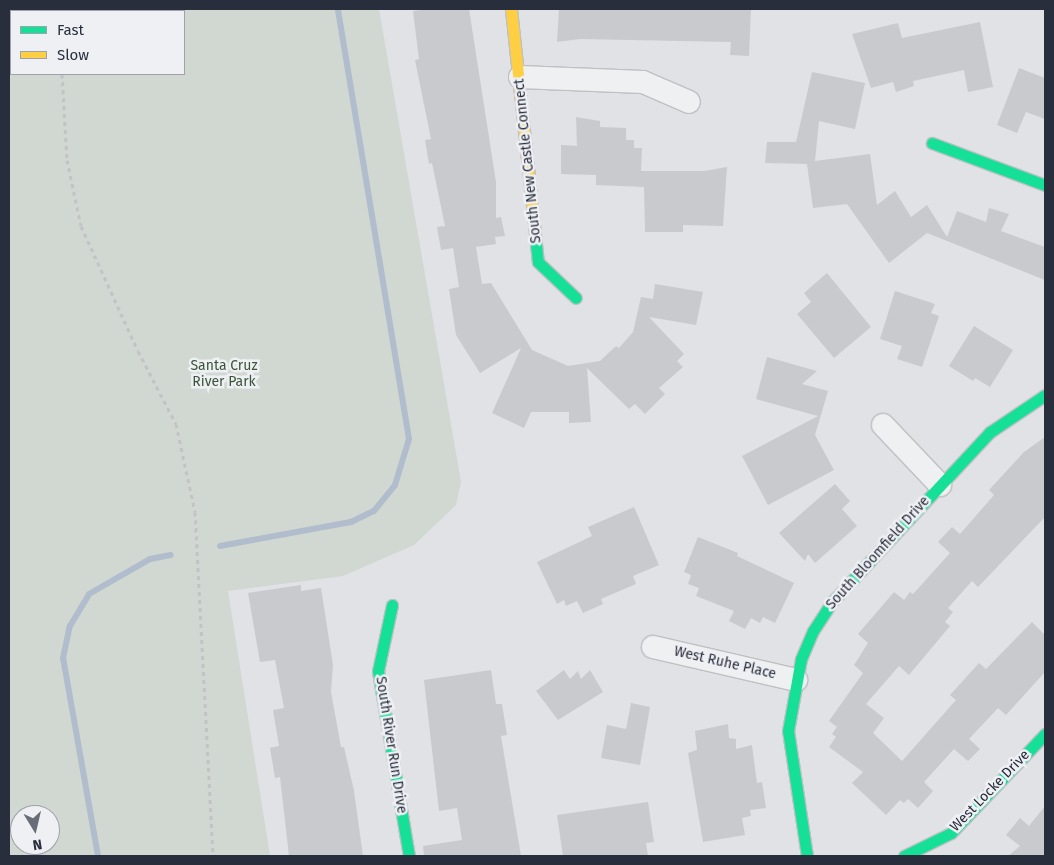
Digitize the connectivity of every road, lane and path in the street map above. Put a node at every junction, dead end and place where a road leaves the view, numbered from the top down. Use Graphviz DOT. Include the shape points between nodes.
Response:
graph roads {
  1 [pos="511,9"];
  2 [pos="62,75"];
  3 [pos="520,77"];
  4 [pos="689,102"];
  5 [pos="932,143"];
  6 [pos="1045,185"];
  7 [pos="576,298"];
  8 [pos="1045,395"];
  9 [pos="884,425"];
  10 [pos="940,485"];
  11 [pos="392,605"];
  12 [pos="653,647"];
  13 [pos="796,680"];
  14 [pos="1045,734"];
  15 [pos="213,856"];
  16 [pos="409,856"];
  17 [pos="807,856"];
  18 [pos="904,856"];
  1 -- 3 [label="street, South New Castle Connect"];
  2 -- 15 [label="path" via="68,160 82,226 138,351 176,424 195,512"];
  3 -- 4 [label="street" via="643,82"];
  3 -- 7 [label="street, South New Castle Connect" via="538,262"];
  5 -- 6 [label="street"];
  8 -- 10 [label="street, South Bloomfield Drive" via="990,432"];
  9 -- 10 [label="street, South Bloomfield Drive"];
  10 -- 13 [label="street, South Bloomfield Drive" via="832,602 813,631"];
  11 -- 16 [label="street, South River Run Drive" via="378,671"];
  12 -- 13 [label="street, West Ruhe Place"];
  13 -- 17 [label="street, South Bloomfield Drive" via="788,731"];
  14 -- 18 [label="street, West Locke Drive" via="951,833"];
}
